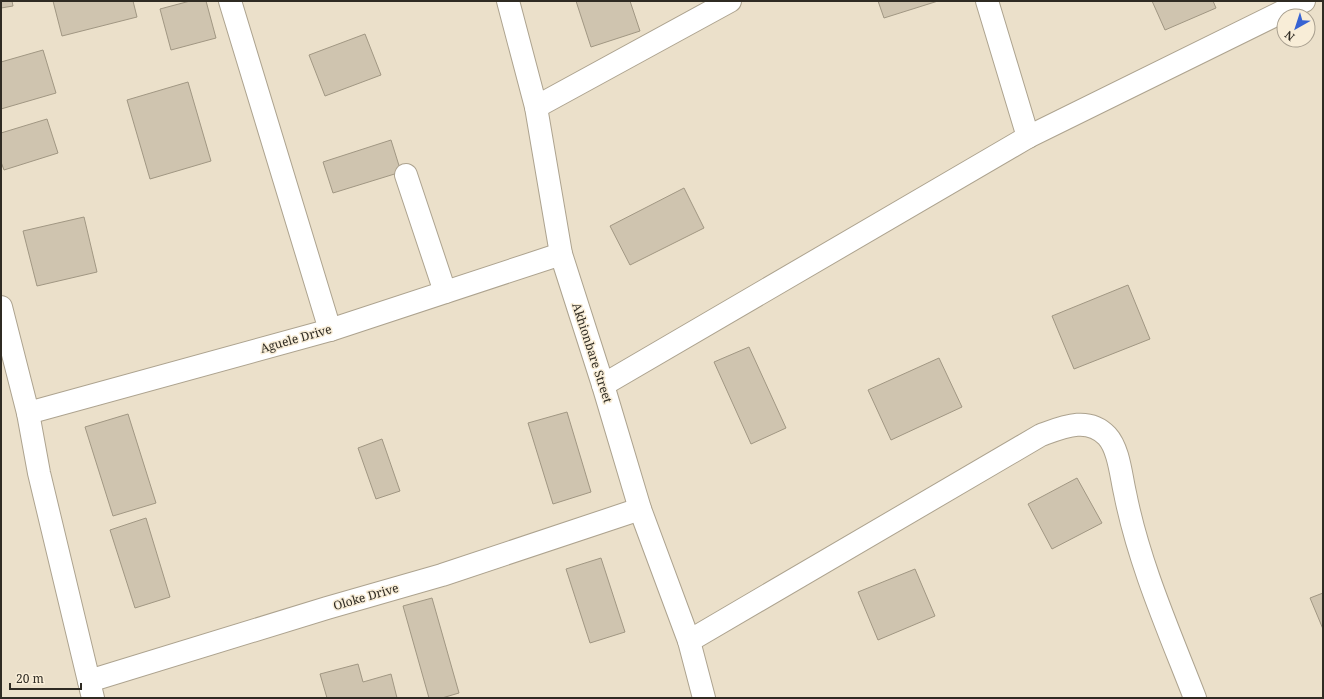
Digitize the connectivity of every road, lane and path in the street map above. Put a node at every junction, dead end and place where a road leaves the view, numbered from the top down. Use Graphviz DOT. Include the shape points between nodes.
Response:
graph roads {
  1 [pos="230,1"];
  2 [pos="508,1"];
  3 [pos="730,1"];
  4 [pos="987,1"];
  5 [pos="1304,1"];
  6 [pos="536,107"];
  7 [pos="1028,137"];
  8 [pos="406,175"];
  9 [pos="561,254"];
  10 [pos="445,292"];
  11 [pos="1,307"];
  12 [pos="330,330"];
  13 [pos="603,385"];
  14 [pos="28,414"];
  15 [pos="640,508"];
  16 [pos="689,642"];
  17 [pos="91,689"];
  18 [pos="704,698"];
  19 [pos="1195,698"];
  1 -- 12 [label="street"];
  2 -- 6 [label="street, Akhionbare Street"];
  3 -- 6 [label="street"];
  4 -- 7 [label="street"];
  5 -- 7 [label="street"];
  6 -- 9 [label="street, Akhionbare Street"];
  7 -- 13 [label="street"];
  8 -- 10 [label="street"];
  9 -- 10 [label="street, Aguele Drive"];
  9 -- 13 [label="street, Akhionbare Street"];
  10 -- 12 [label="street, Aguele Drive"];
  11 -- 14 [label="street"];
  12 -- 14 [label="street, Aguele Drive"];
  13 -- 15 [label="street, Akhionbare Street"];
  14 -- 17 [label="street" via="39,473"];
  15 -- 16 [label="street, Akhionbare Street"];
  15 -- 17 [label="street, Oloke Drive" via="442,575 327,608"];
  16 -- 18 [label="street, Akhionbare Street"];
  16 -- 19 [label="street" via="1041,435 1069,425 1082,425 1094,427 1107,436 1116,450 1125,498 1145,569"];
}
